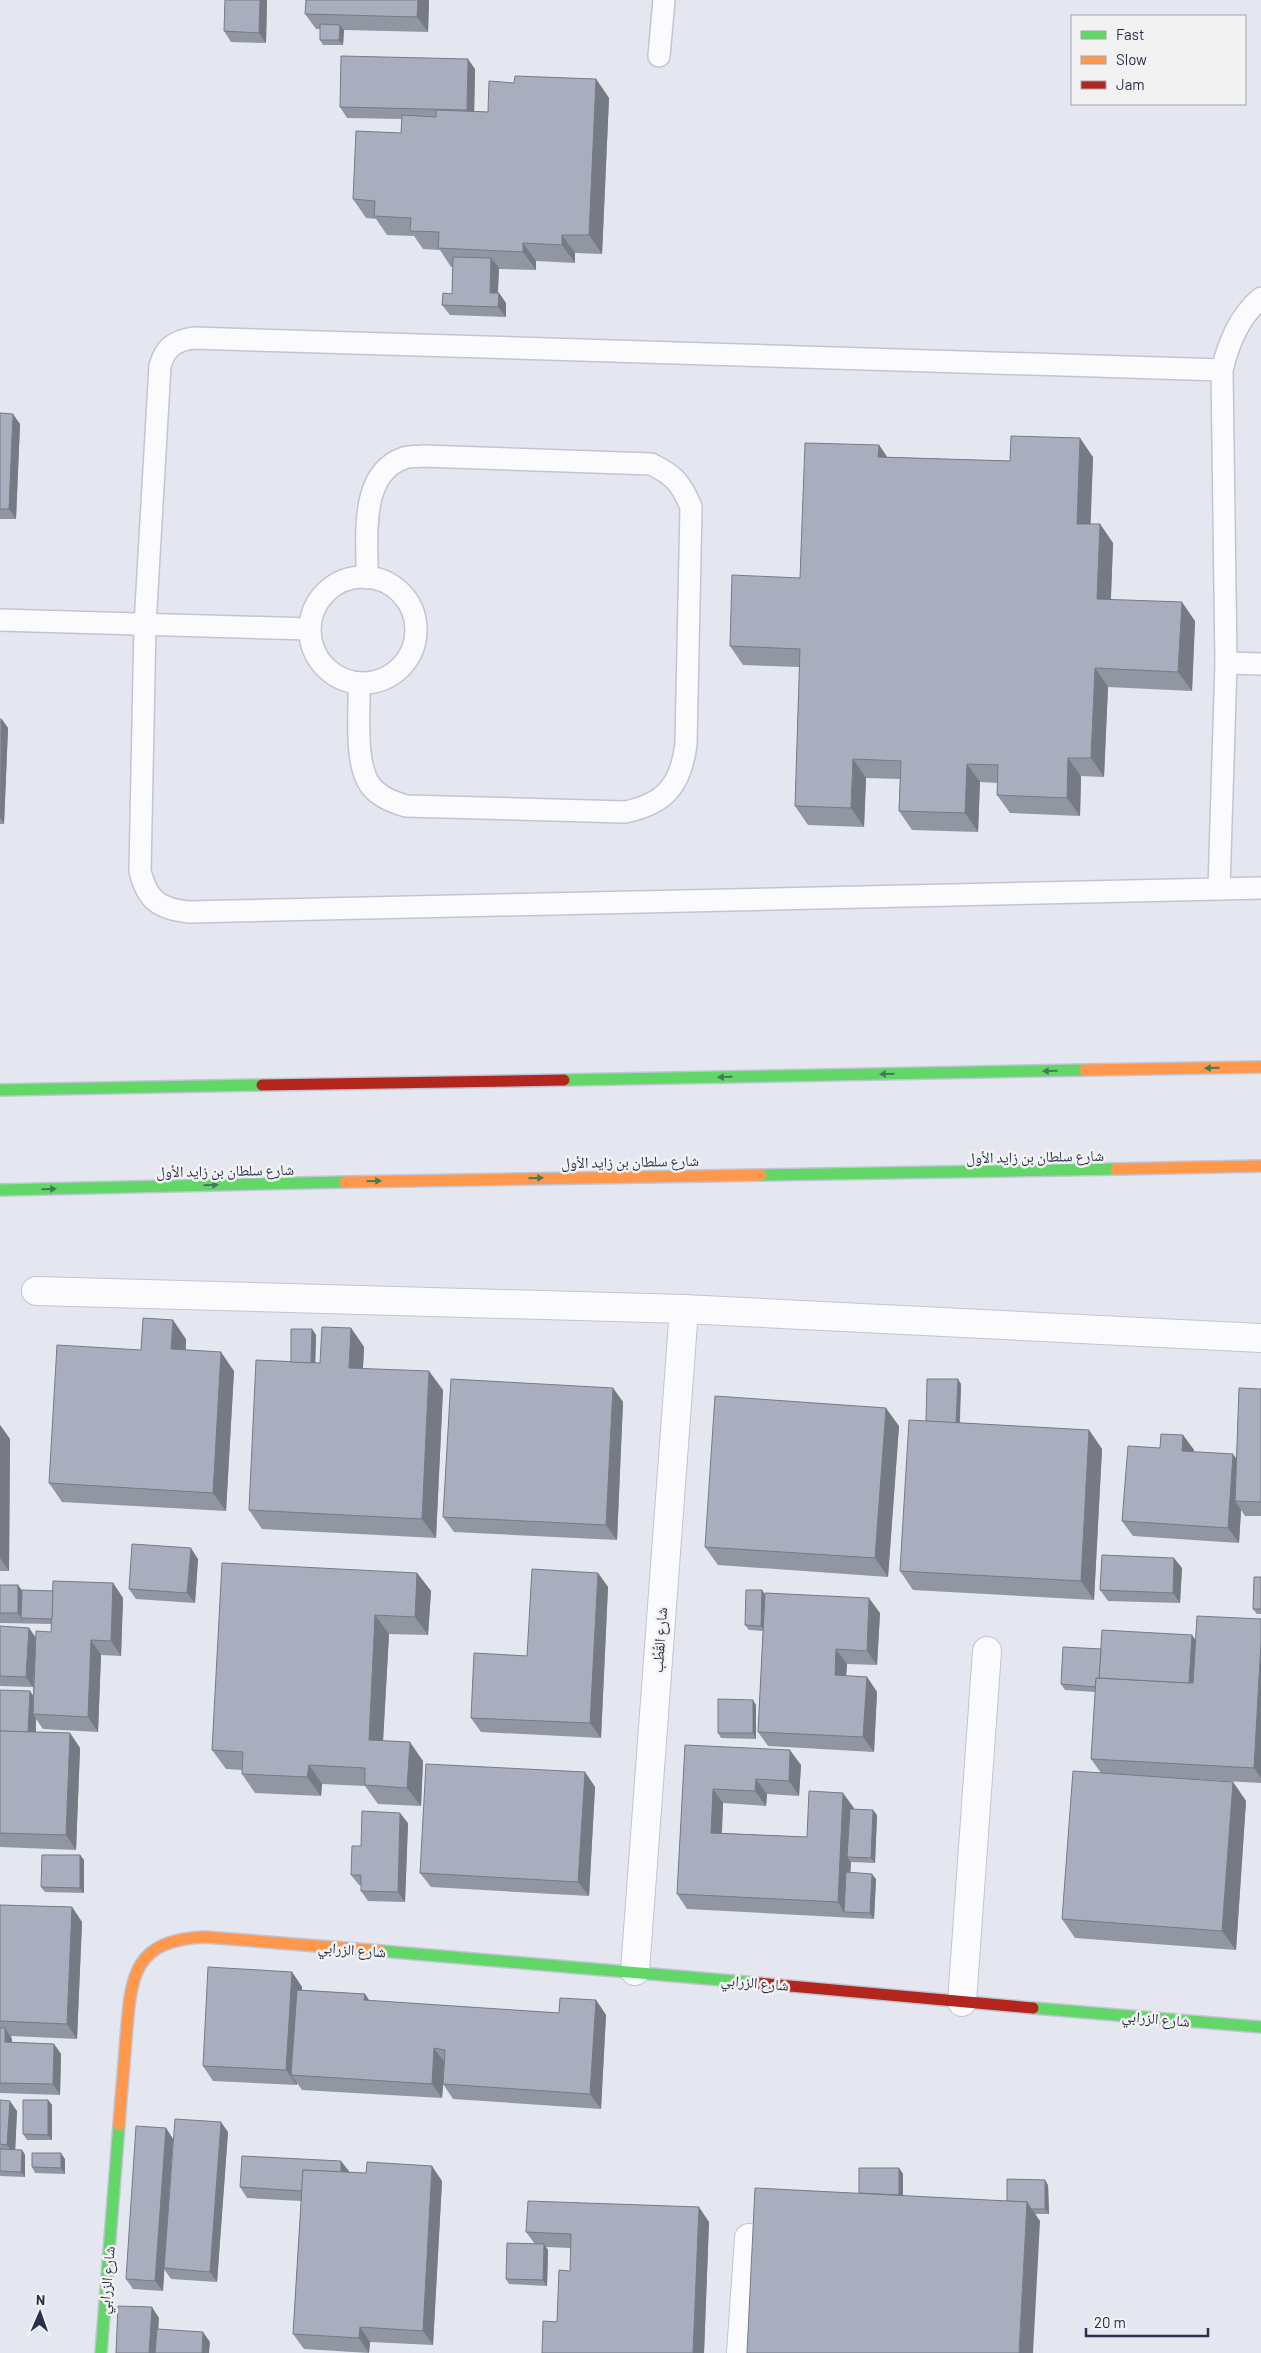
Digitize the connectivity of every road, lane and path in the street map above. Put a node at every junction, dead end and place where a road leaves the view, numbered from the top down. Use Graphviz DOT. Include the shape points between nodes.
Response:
graph roads {
  1 [pos="664,0"];
  2 [pos="659,56"];
  3 [pos="1261,298"];
  4 [pos="1222,370"];
  5 [pos="367,578"];
  6 [pos="0,620"];
  7 [pos="145,625"];
  8 [pos="310,629"];
  9 [pos="1226,663"];
  10 [pos="1261,664"];
  11 [pos="360,683"];
  12 [pos="1261,888"];
  13 [pos="1219,889"];
  14 [pos="1261,1067"];
  15 [pos="0,1090"];
  16 [pos="1261,1166"];
  17 [pos="0,1190"];
  18 [pos="36,1291"];
  19 [pos="684,1309"];
  20 [pos="1261,1338"];
  21 [pos="987,1651"];
  22 [pos="635,1971"];
  23 [pos="962,2002"];
  24 [pos="1261,2027"];
  25 [pos="749,2238"];
  26 [pos="100,2353"];
  27 [pos="741,2353"];
  1 -- 2 [label="lane"];
  3 -- 4 [label="lane" via="1234,332"];
  4 -- 7 [label="lane" via="181,340 164,354 160,366"];
  4 -- 9 [label="lane"];
  5 -- 8 [label="lane" via="350,579 334,586 321,598 313,612"];
  5 -- 11 [label="lane" via="385,582 401,592 416,625 415,643 407,660 394,674 378,681"];
  5 -- 11 [label="lane" via="370,498 376,481 388,467 405,458 651,464 669,473 683,488 691,507 684,764 676,783 662,798 644,808 625,812 406,806 387,800 371,786 362,768"];
  6 -- 7 [label="lane"];
  7 -- 8 [label="lane"];
  7 -- 13 [label="lane" via="140,870 144,888 155,902 171,910"];
  8 -- 11 [label="lane" via="312,645 330,671 343,679"];
  9 -- 10 [label="lane"];
  9 -- 13 [label="lane"];
  12 -- 13 [label="lane"];
  14 -- 15 [label="main road, one-way"];
  17 -- 16 [label="main road, شارع سلطان بن زايد الأول, one-way"];
  18 -- 19 [label="street"];
  19 -- 20 [label="street"];
  19 -- 22 [label="street, شارع القُطُب"];
  21 -- 23 [label="street"];
  22 -- 23 [label="main road, شارع الزرابي"];
  22 -- 26 [label="main road, شارع الزرابي" via="205,1937 186,1937 157,1949 144,1959 130,1988"];
  23 -- 24 [label="main road, شارع الزرابي"];
  25 -- 27 [label="street"];
}
